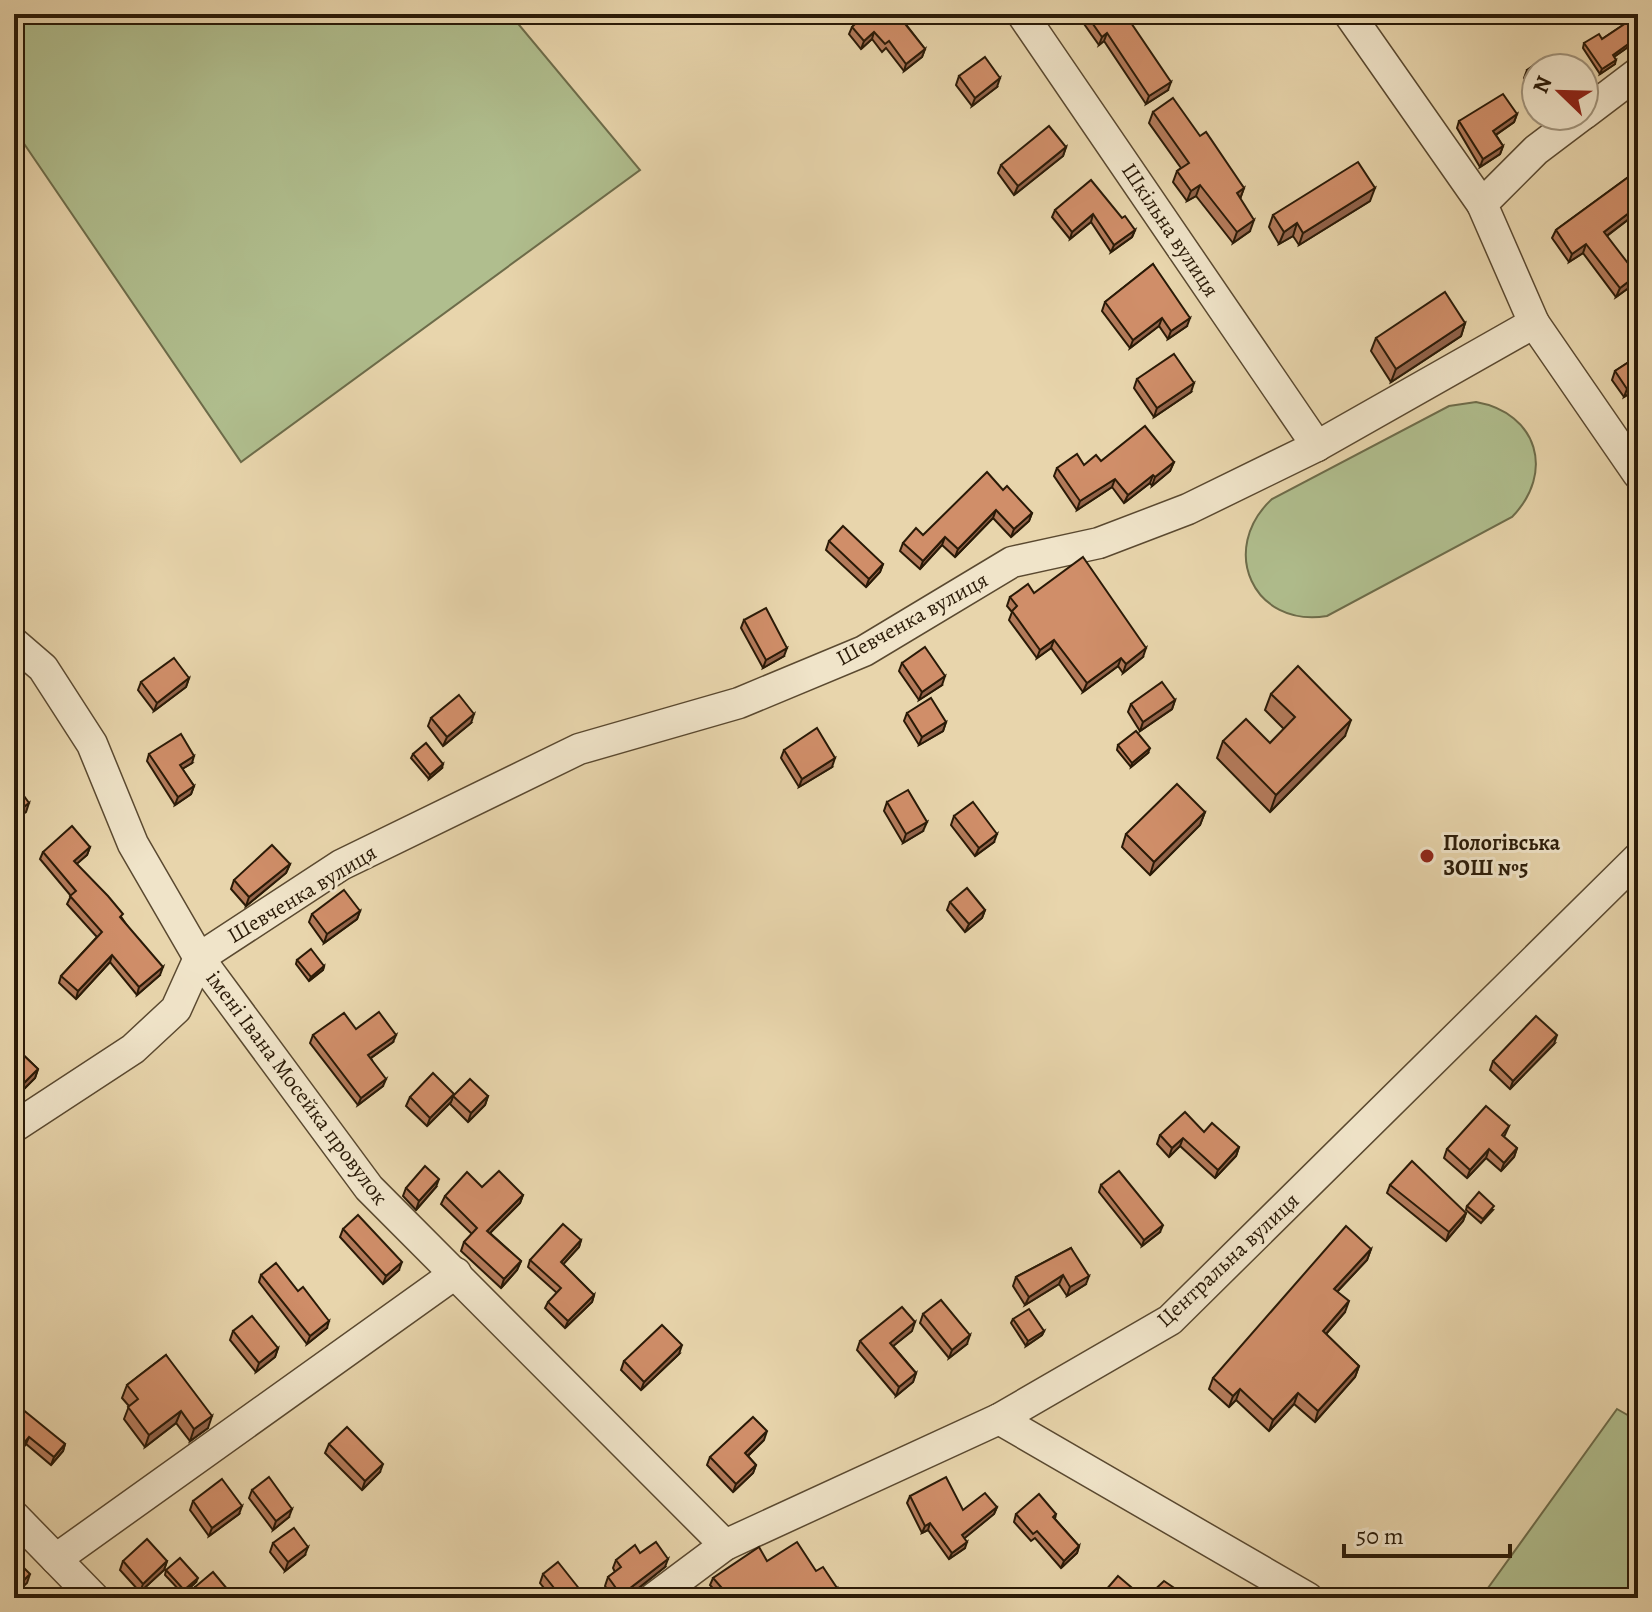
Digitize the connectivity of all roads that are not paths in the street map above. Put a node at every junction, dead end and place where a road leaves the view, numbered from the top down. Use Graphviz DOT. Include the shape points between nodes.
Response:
graph roads {
  1 [pos="1022,14"];
  2 [pos="1349,14"];
  3 [pos="1638,73"];
  4 [pos="1600,102"];
  5 [pos="1560,132"];
  6 [pos="1482,204"];
  7 [pos="1534,323"];
  8 [pos="1317,446"];
  9 [pos="1638,474"];
  10 [pos="14,643"];
  11 [pos="1638,858"];
  12 [pos="199,958"];
  13 [pos="14,1127"];
  14 [pos="456,1273"];
  15 [pos="999,1419"];
  16 [pos="14,1516"];
  17 [pos="725,1545"];
  18 [pos="56,1559"];
  19 [pos="94,1598"];
  20 [pos="654,1598"];
  21 [pos="1308,1598"];
  1 -- 8 [label="street, Шкільна вулиця"];
  2 -- 6 [label="street"];
  3 -- 4 [label="street"];
  5 -- 6 [label="street"];
  6 -- 7 [label="street"];
  7 -- 8 [label="street, Шевченка вулиця"];
  7 -- 9 [label="street"];
  8 -- 12 [label="street, Шевченка вулиця" via="1188,509 1099,543 1012,562 864,651 739,703 579,749 341,865"];
  10 -- 12 [label="street, імені Івана Мосейка провулок" via="43,668 92,744 133,844"];
  11 -- 15 [label="street, Центральна вулиця" via="1170,1320"];
  12 -- 13 [label="street" via="176,1009 133,1049"];
  12 -- 14 [label="street, імені Івана Мосейка провулок" via="369,1188"];
  14 -- 17 [label="street, імені Івана Мосейка провулок"];
  14 -- 18 [label="street"];
  15 -- 17 [label="street, Центральна вулиця"];
  15 -- 21 [label="street"];
  16 -- 18 [label="street"];
  17 -- 20 [label="street, Центральна вулиця"];
  18 -- 19 [label="street"];
}
